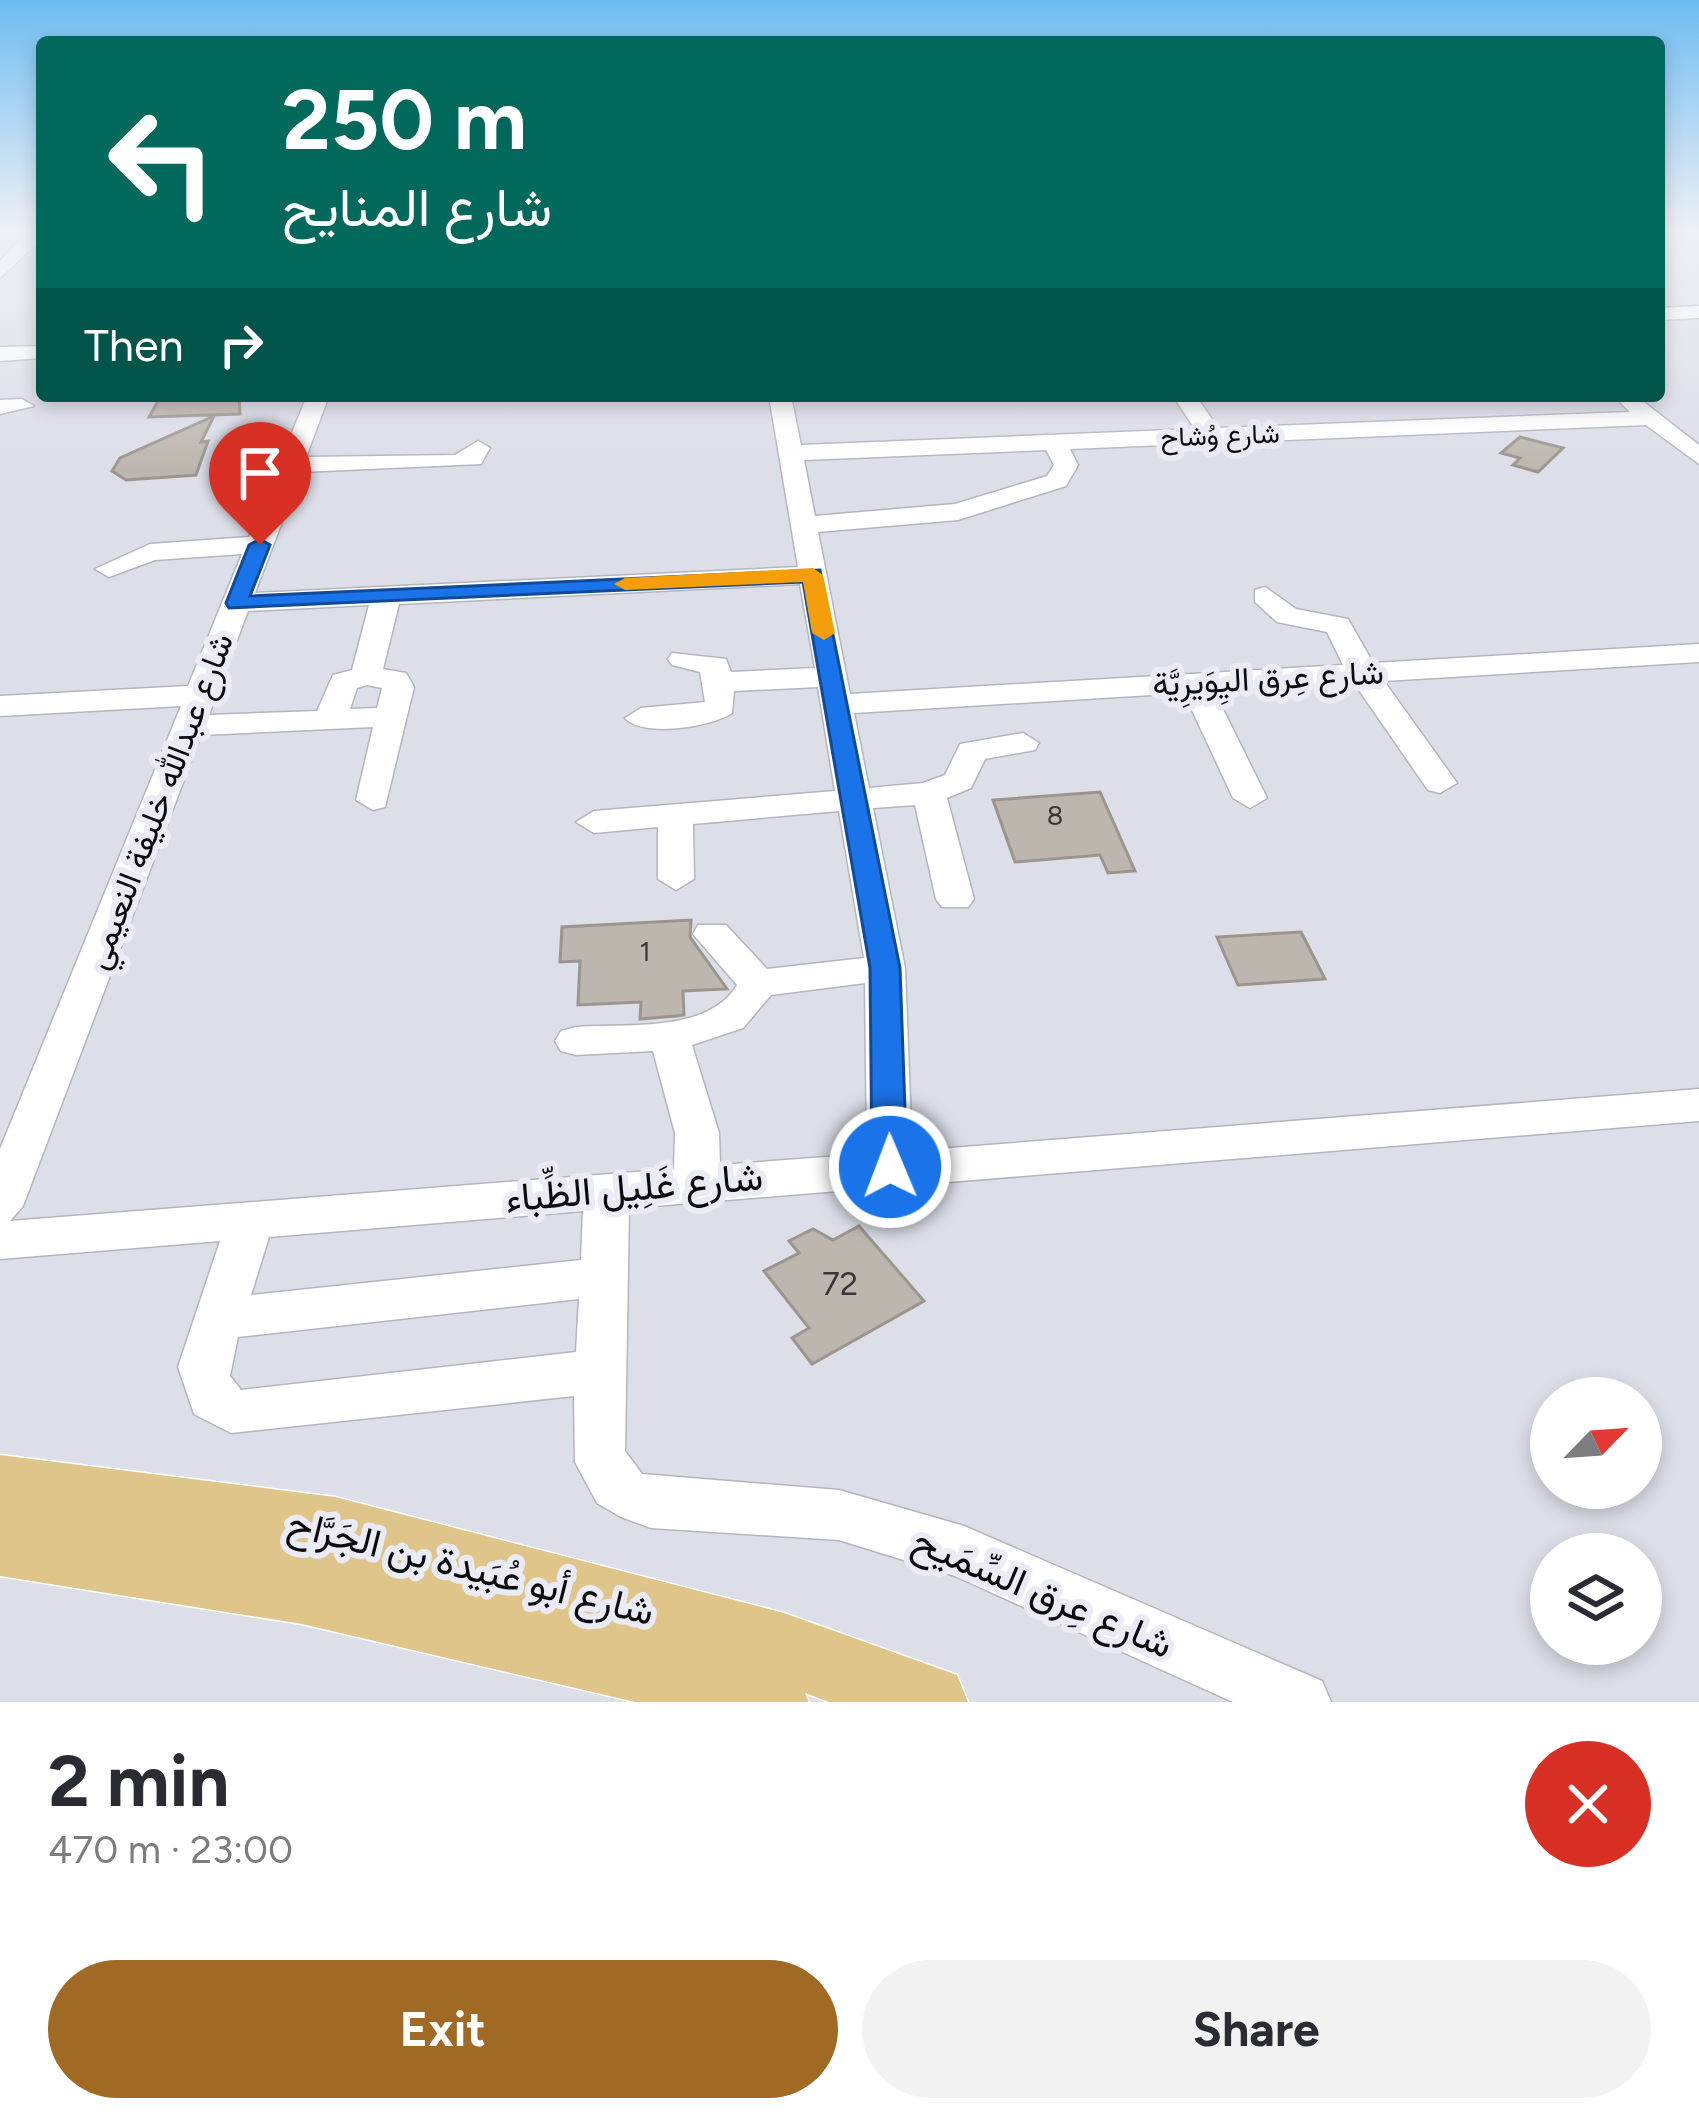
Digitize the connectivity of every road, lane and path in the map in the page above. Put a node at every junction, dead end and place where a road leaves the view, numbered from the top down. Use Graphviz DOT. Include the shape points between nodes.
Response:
graph roads {
  1 [pos="1699,312"];
  2 [pos="1665,314"];
  3 [pos="36,352"];
  4 [pos="0,354"];
  5 [pos="316,402"];
  6 [pos="781,402"];
  7 [pos="1188,402"];
  8 [pos="1631,402"];
  9 [pos="1649,418"];
  10 [pos="1210,435"];
  11 [pos="1054,442"];
  12 [pos="478,448"];
  13 [pos="791,453"];
  14 [pos="1699,457"];
  15 [pos="291,465"];
  16 [pos="804,525"];
  17 [pos="260,545"];
  18 [pos="109,569"];
  19 [pos="813,575"];
  20 [pos="386,596"];
  21 [pos="1265,596"];
  22 [pos="237,603"];
  23 [pos="1699,653"];
  24 [pos="683,658"];
  25 [pos="1363,673"];
  26 [pos="366,676"];
  27 [pos="719,682"];
  28 [pos="1194,682"];
  29 [pos="834,690"];
  30 [pos="0,706"];
  31 [pos="194,711"];
  32 [pos="390,717"];
  33 [pos="641,718"];
  34 [pos="330,720"];
  35 [pos="1023,743"];
  36 [pos="1440,783"];
  37 [pos="929,793"];
  38 [pos="1250,798"];
  39 [pos="373,800"];
  40 [pos="854,800"];
  41 [pos="675,815"];
  42 [pos="594,822"];
  43 [pos="676,879"];
  44 [pos="955,899"];
  45 [pos="712,934"];
  46 [pos="885,968"];
  47 [pos="758,983"];
  48 [pos="668,1032"];
  49 [pos="576,1041"];
  50 [pos="1699,1105"];
  51 [pos="890,1167"];
  52 [pos="697,1180"];
  53 [pos="608,1189"];
  54 [pos="0,1206"];
  55 [pos="250,1222"];
  56 [pos="0,1240"];
  57 [pos="602,1277"];
  58 [pos="215,1319"];
  59 [pos="598,1371"];
  60 [pos="0,1470"];
  61 [pos="0,1486"];
  62 [pos="91,1498"];
  63 [pos="11,1541"];
  64 [pos="767,1701"];
  65 [pos="930,1702"];
  66 [pos="1301,1702"];
  1 -- 2 [label="street"];
  3 -- 4 [label="street"];
  5 -- 15 [label="street, شارع عبدالله خليفة النعيمي"];
  6 -- 13 [label="street"];
  7 -- 10 [label="street"];
  8 -- 9 [label="street"];
  9 -- 10 [label="street, شارع وُشاح"];
  9 -- 14 [label="street"];
  10 -- 11 [label="street, شارع وُشاح"];
  11 -- 13 [label="street, شارع وُشاح"];
  11 -- 16 [label="street" via="1066,465 1057,481 981,507"];
  12 -- 15 [label="street" via="472,459 455,462"];
  13 -- 16 [label="street"];
  15 -- 17 [label="street, شارع عبدالله خليفة النعيمي"];
  16 -- 19 [label="street"];
  17 -- 18 [label="street" via="150,552"];
  17 -- 22 [label="street, شارع عبدالله خليفة النعيمي"];
  19 -- 20 [label="street"];
  19 -- 29 [label="street"];
  20 -- 22 [label="street"];
  20 -- 26 [label="street"];
  21 -- 25 [label="street" via="1287,616 1338,625"];
  22 -- 31 [label="street, شارع عبدالله خليفة النعيمي"];
  23 -- 25 [label="street, شارع عِرق اليِوَيرِيَّة"];
  24 -- 27 [label="street" via="709,661"];
  25 -- 28 [label="street, شارع عِرق اليِوَيرِيَّة"];
  25 -- 36 [label="street"];
  26 -- 32 [label="street" via="395,680"];
  26 -- 34 [label="street" via="344,682"];
  27 -- 29 [label="street, شارع عِرق اليِوَيرِيَّة"];
  27 -- 33 [label="street" via="718,710"];
  28 -- 29 [label="street, شارع عِرق اليِوَيرِيَّة"];
  28 -- 38 [label="street"];
  29 -- 40 [label="street"];
  30 -- 31 [label="street"];
  31 -- 34 [label="street"];
  31 -- 54 [label="street, شارع عبدالله خليفة النعيمي"];
  32 -- 34 [label="street"];
  32 -- 39 [label="street"];
  35 -- 37 [label="street" via="972,751 959,781"];
  37 -- 40 [label="street"];
  37 -- 44 [label="street"];
  40 -- 41 [label="street"];
  40 -- 46 [label="street"];
  41 -- 42 [label="street"];
  41 -- 43 [label="street"];
  45 -- 47 [label="street"];
  46 -- 47 [label="street"];
  46 -- 51 [label="street"];
  47 -- 48 [label="street" via="750,1005 724,1022"];
  48 -- 49 [label="street"];
  48 -- 52 [label="street" via="697,1133"];
  50 -- 51 [label="street, شارع غَلِيل الظِّباء"];
  51 -- 52 [label="street, شارع غَلِيل الظِّباء"];
  52 -- 53 [label="street, شارع غَلِيل الظِّباء"];
  53 -- 55 [label="street, شارع غَلِيل الظِّباء"];
  53 -- 57 [label="street"];
  55 -- 56 [label="street, شارع غَلِيل الظِّباء"];
  55 -- 58 [label="street"];
  57 -- 58 [label="street"];
  57 -- 59 [label="street"];
  58 -- 59 [label="street" via="206,1390 221,1409 241,1413"];
  59 -- 66 [label="street, شارع عِرق السِّمَيح" via="598,1451 606,1476 626,1497 839,1515 910,1534"];
  60 -- 62 [label="main road" via="54,1478"];
  61 -- 62 [label="main road, شارع أبو عُبَيدة بن الجَرَّاح"];
  62 -- 65 [label="main road, شارع أبو عُبَيدة بن الجَرَّاح" via="265,1516 396,1543 784,1649"];
  63 -- 64 [label="main road, شارع أبو عُبَيدة بن الجَرَّاح" via="302,1590"];
}
